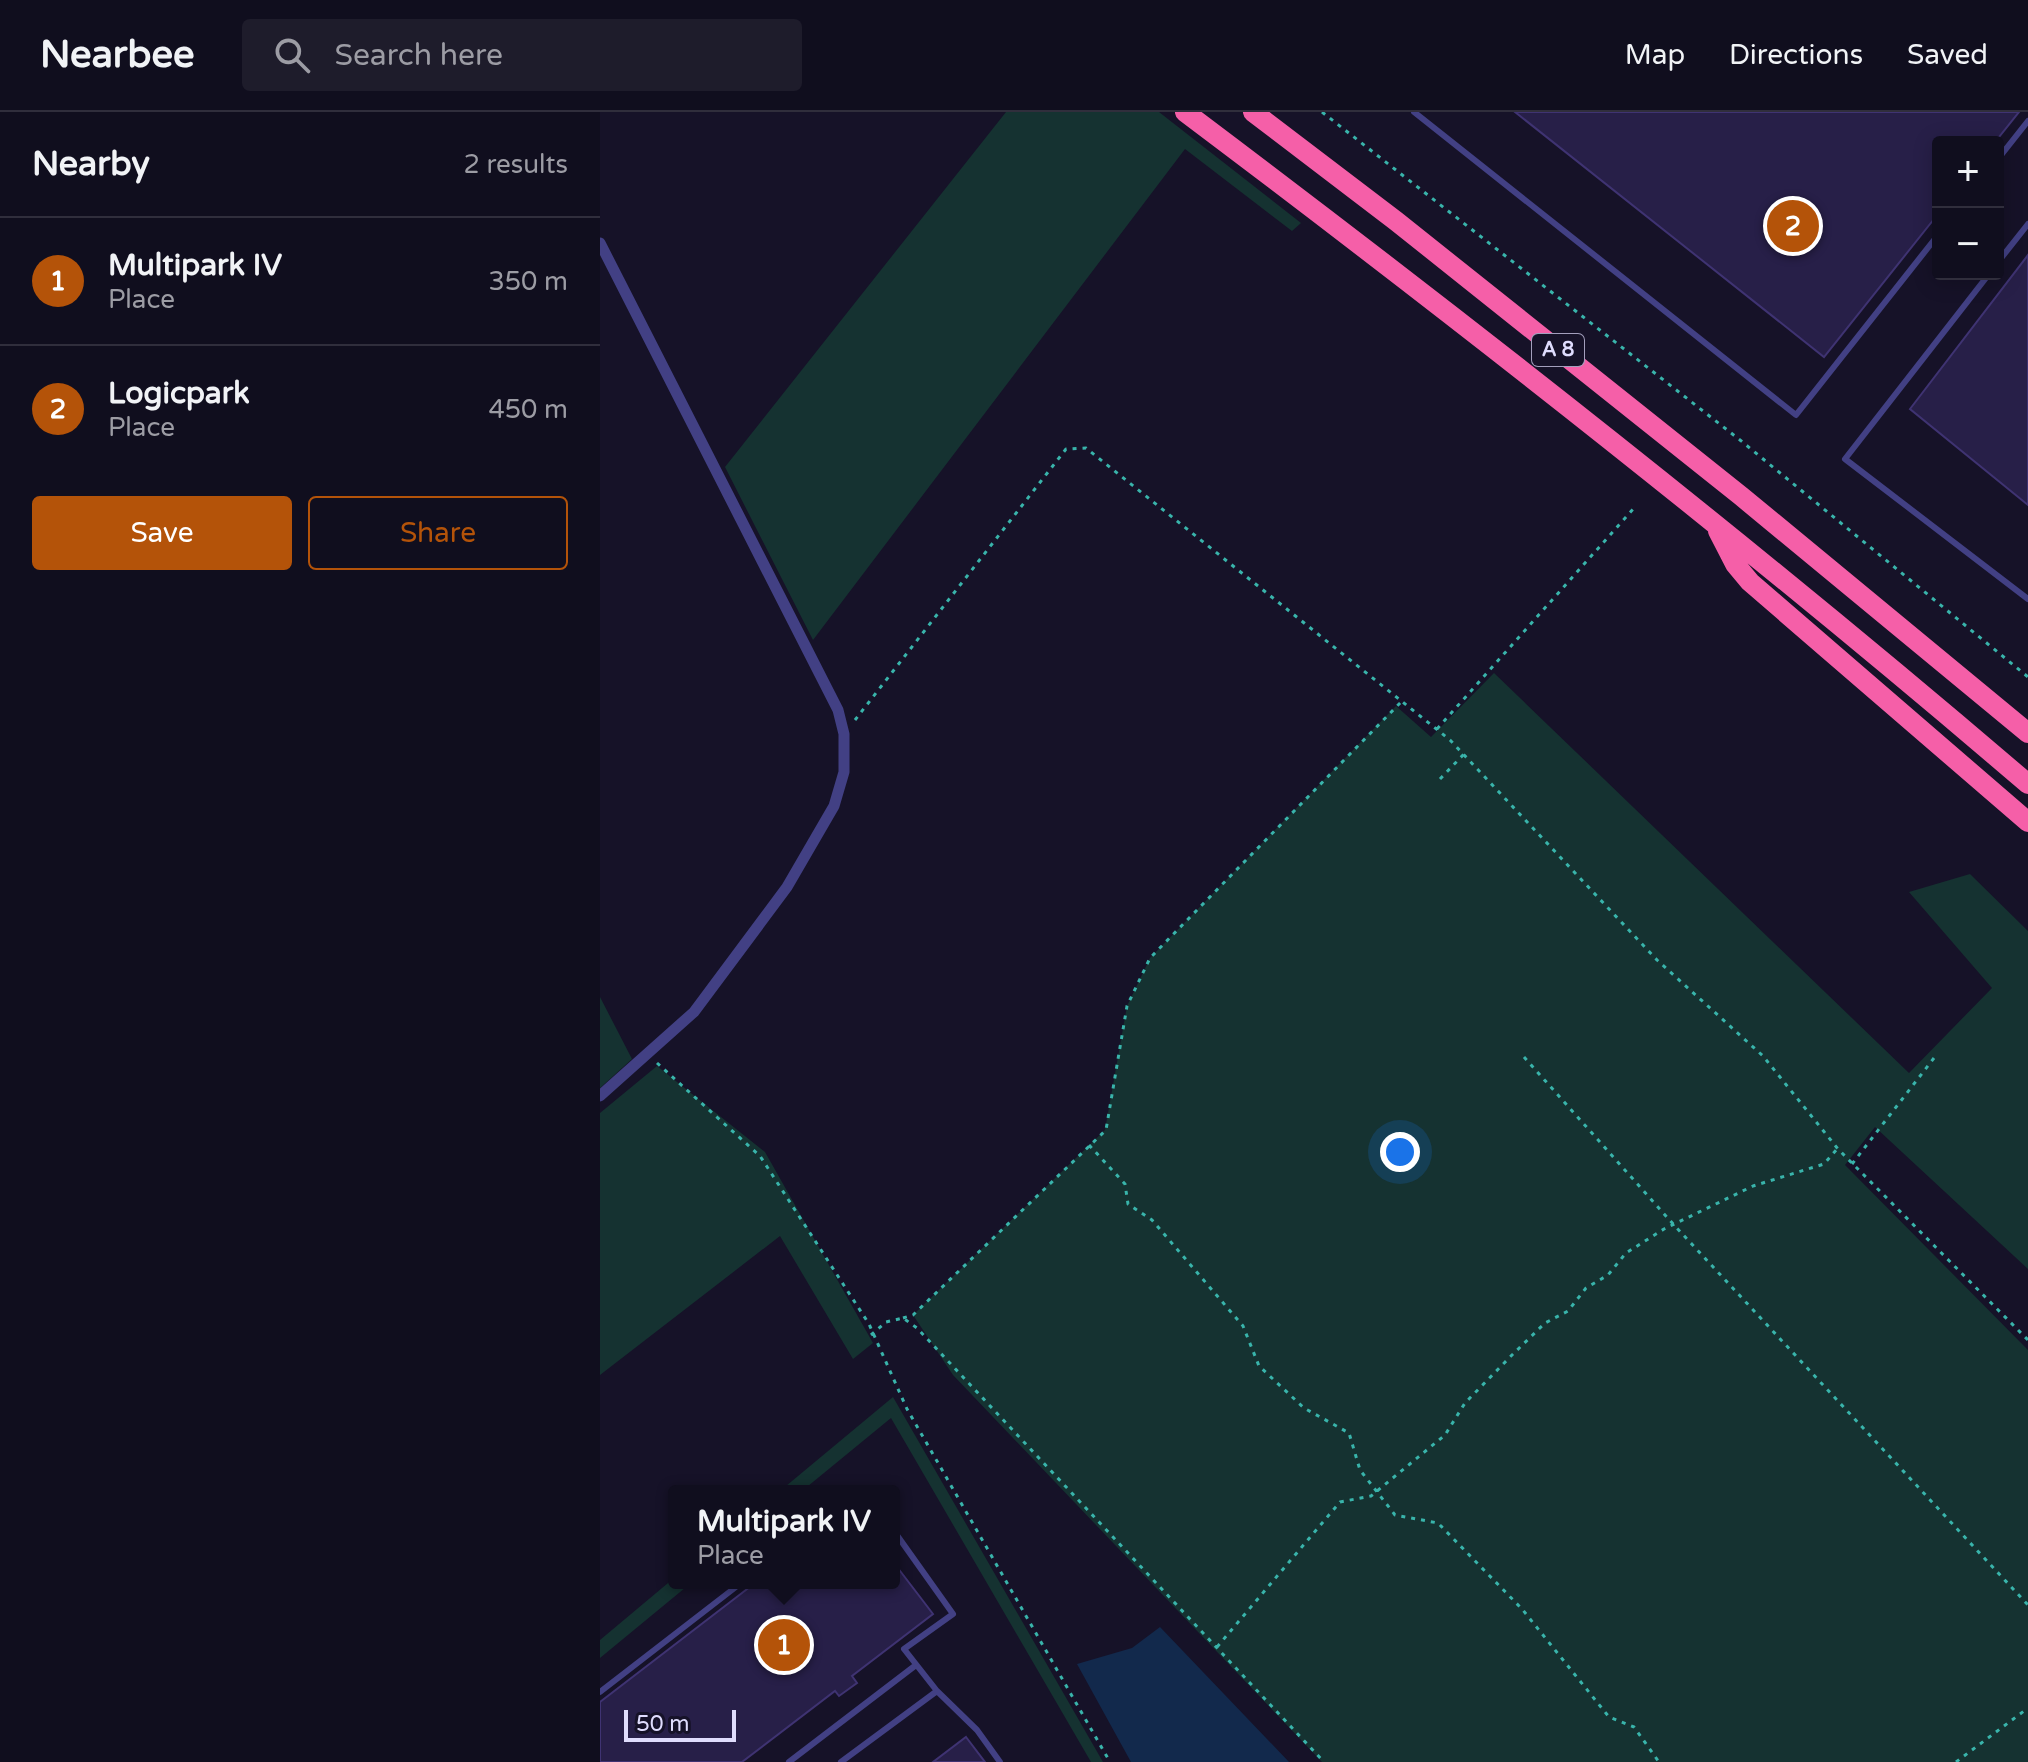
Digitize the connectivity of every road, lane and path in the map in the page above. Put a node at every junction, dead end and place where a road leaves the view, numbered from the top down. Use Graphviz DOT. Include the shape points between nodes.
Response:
graph roads {
  1 [pos="1185,112"];
  2 [pos="1253,112"];
  3 [pos="1322,112"];
  4 [pos="1414,112"];
  5 [pos="2028,121"];
  6 [pos="2004,151"];
  7 [pos="2028,224"];
  8 [pos="600,243"];
  9 [pos="1932,243"];
  10 [pos="2004,254"];
  11 [pos="1984,280"];
  12 [pos="1635,507"];
  13 [pos="1715,524"];
  14 [pos="2028,599"];
  15 [pos="2028,677"];
  16 [pos="1402,701"];
  17 [pos="1437,729"];
  18 [pos="2028,733"];
  19 [pos="844,734"];
  20 [pos="1464,754"];
  21 [pos="1440,779"];
  22 [pos="2028,784"];
  23 [pos="2028,822"];
  24 [pos="648,1055"];
  25 [pos="1524,1057"];
  26 [pos="1934,1058"];
  27 [pos="600,1096"];
  28 [pos="1089,1145"];
  29 [pos="1838,1149"];
  30 [pos="1852,1164"];
  31 [pos="1674,1225"];
  32 [pos="903,1318"];
  33 [pos="871,1335"];
  34 [pos="2028,1340"];
  35 [pos="1377,1491"];
  36 [pos="900,1539"];
  37 [pos="733,1589"];
  38 [pos="2028,1605"];
  39 [pos="1217,1647"];
  40 [pos="916,1665"];
  41 [pos="937,1691"];
  42 [pos="600,1692"];
  43 [pos="2028,1708"];
  44 [pos="789,1762"];
  45 [pos="841,1762"];
  46 [pos="1000,1762"];
  47 [pos="1110,1762"];
  48 [pos="1324,1762"];
  49 [pos="1659,1762"];
  50 [pos="1956,1762"];
  1 -- 13 [label="highway, A 8" via="1377,256"];
  2 -- 18 [label="highway, A 8" via="1717,476"];
  3 -- 15 [label="path" via="1740,440"];
  4 -- 9 [label="lane" via="1796,415"];
  5 -- 6 [label="lane"];
  7 -- 10 [label="lane"];
  8 -- 19 [label="street" via="838,710"];
  11 -- 14 [label="lane" via="1845,459"];
  12 -- 17 [label="path"];
  13 -- 22 [label="highway, A 8"];
  13 -- 23 [label="highway" via="1750,582"];
  16 -- 17 [label="path"];
  16 -- 19 [label="path" via="1086,448 1066,449"];
  16 -- 28 [label="path" via="1150,958 1127,1006 1106,1130"];
  17 -- 20 [label="path"];
  19 -- 24 [label="street" via="844,772 834,806 787,887 694,1012"];
  20 -- 21 [label="path"];
  20 -- 29 [label="path" via="1657,960 1763,1056"];
  24 -- 27 [label="street"];
  24 -- 33 [label="path" via="760,1156 869,1324"];
  25 -- 31 [label="path"];
  26 -- 30 [label="path"];
  28 -- 32 [label="path" via="913,1315"];
  28 -- 35 [label="path" via="1125,1184 1128,1204 1152,1220 1243,1326 1259,1366 1304,1408 1349,1433 1360,1470"];
  29 -- 30 [label="path"];
  29 -- 31 [label="path" via="1824,1164 1753,1186"];
  30 -- 34 [label="path"];
  31 -- 35 [label="path" via="1626,1253 1568,1311 1545,1323 1465,1403 1445,1435"];
  31 -- 38 [label="path"];
  32 -- 33 [label="path" via="886,1322"];
  32 -- 39 [label="path"];
  33 -- 47 [label="path" via="907,1409"];
  35 -- 39 [label="path" via="1340,1502"];
  35 -- 49 [label="path" via="1395,1515 1438,1523 1522,1609 1609,1717 1634,1727"];
  36 -- 40 [label="lane" via="953,1614 904,1649"];
  37 -- 42 [label="lane"];
  39 -- 48 [label="path"];
  40 -- 41 [label="lane"];
  40 -- 44 [label="lane"];
  41 -- 45 [label="lane"];
  41 -- 46 [label="lane" via="977,1730"];
  43 -- 50 [label="path"];
}
